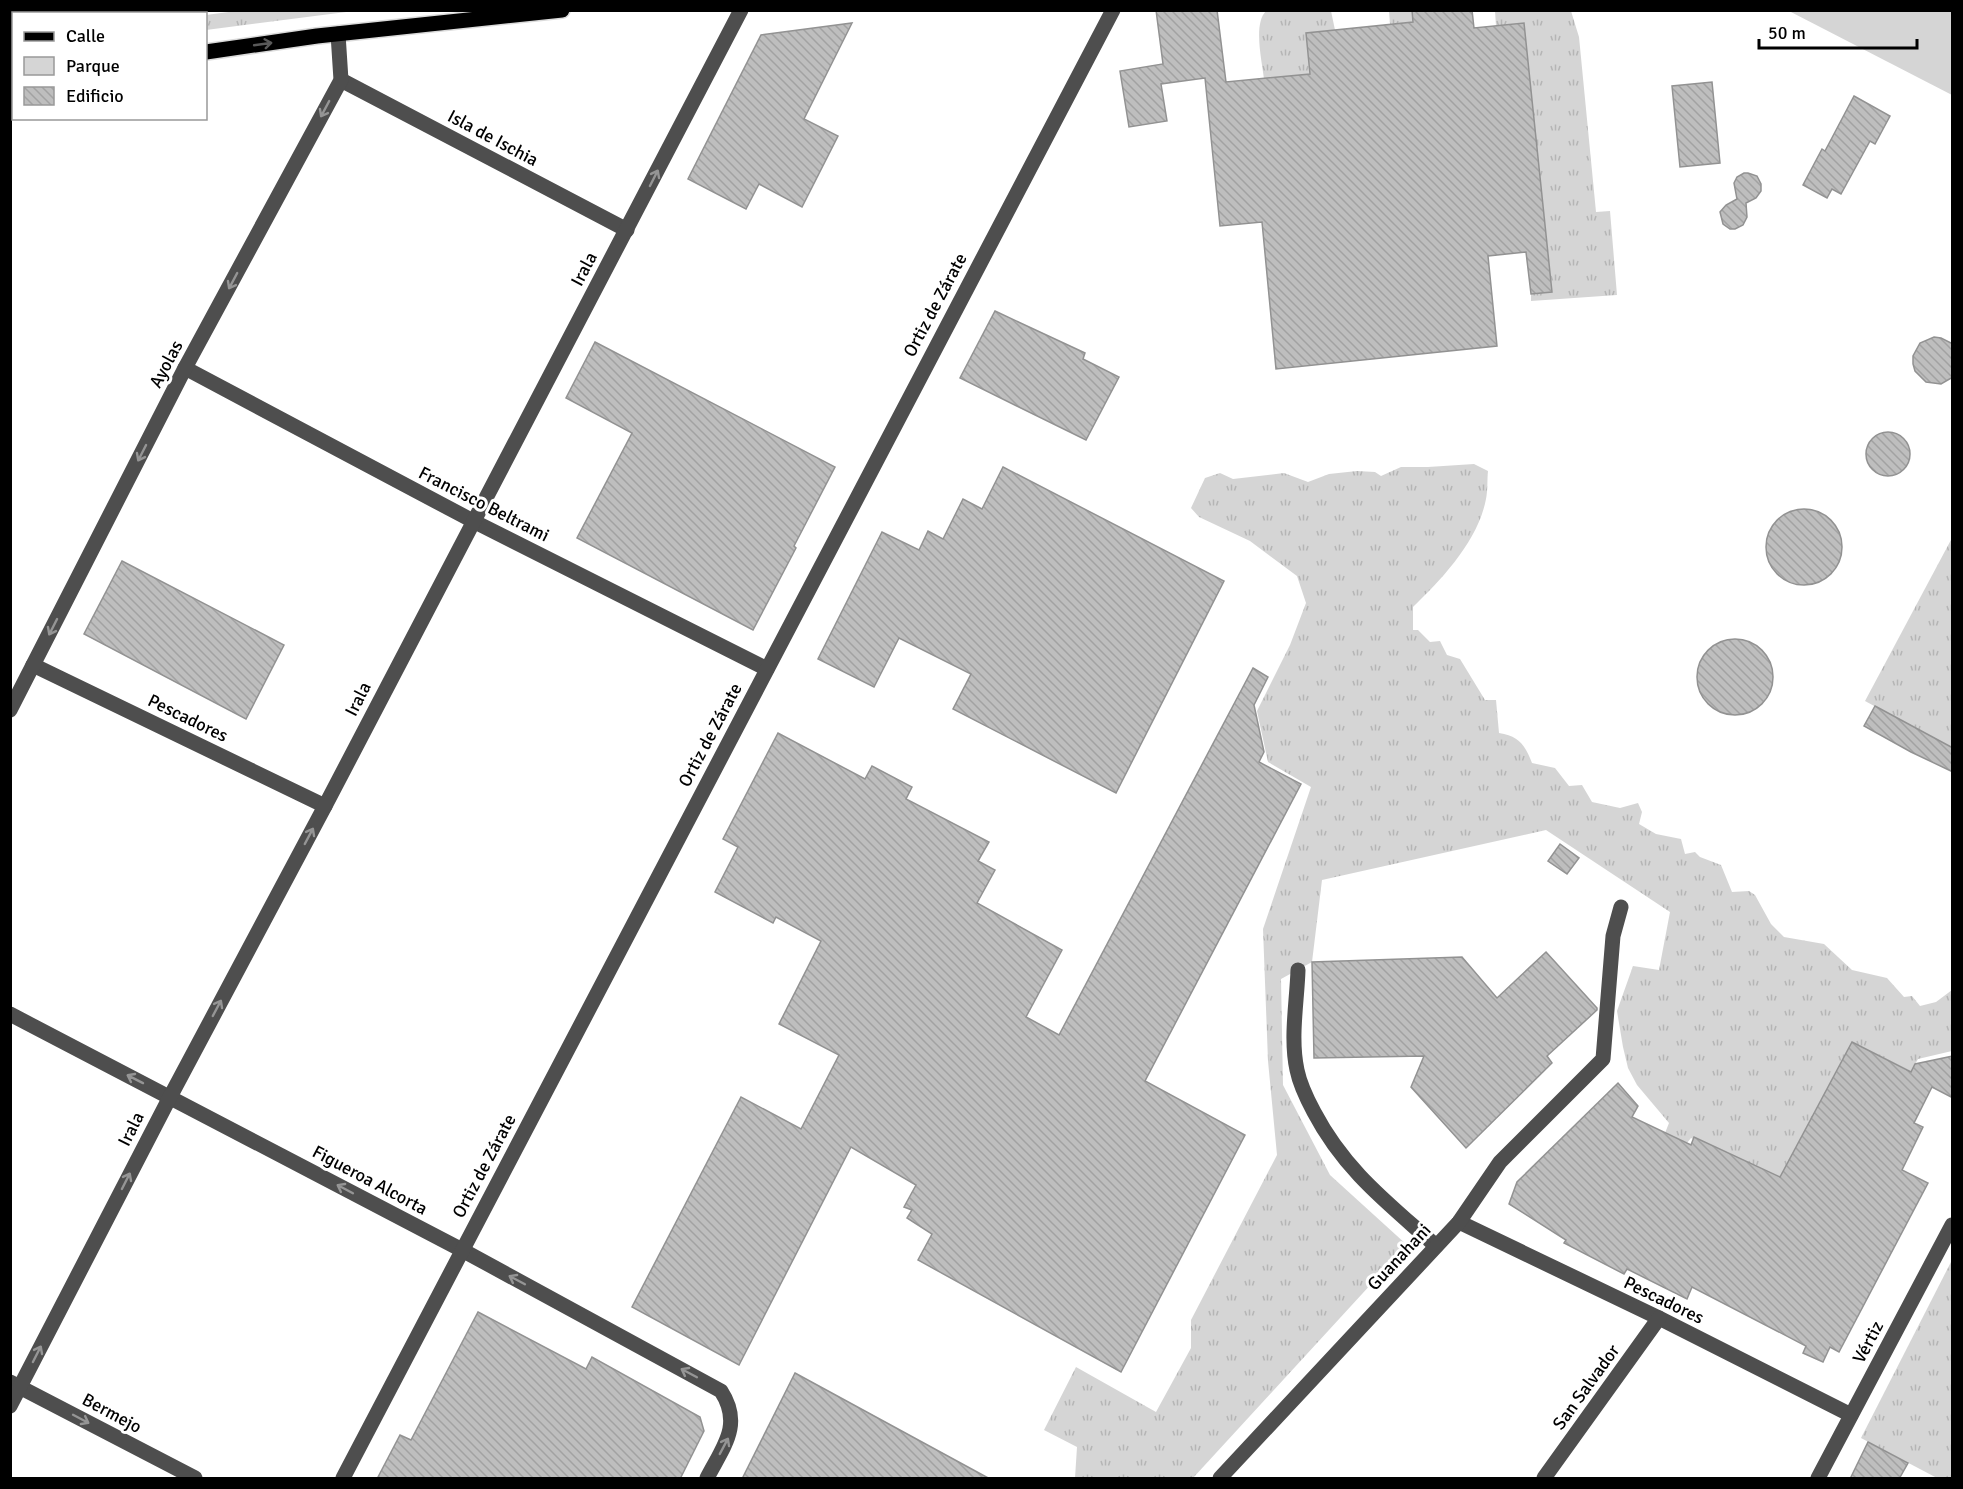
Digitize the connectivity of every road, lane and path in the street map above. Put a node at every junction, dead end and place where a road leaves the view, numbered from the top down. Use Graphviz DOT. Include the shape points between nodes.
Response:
graph roads {
  1 [pos="562,10"];
  2 [pos="741,10"];
  3 [pos="1113,10"];
  4 [pos="338,34"];
  5 [pos="207,52"];
  6 [pos="341,80"];
  7 [pos="627,230"];
  8 [pos="185,368"];
  9 [pos="473,521"];
  10 [pos="33,665"];
  11 [pos="767,669"];
  12 [pos="10,710"];
  13 [pos="325,806"];
  14 [pos="1621,907"];
  15 [pos="1298,970"];
  16 [pos="10,1014"];
  17 [pos="170,1097"];
  18 [pos="1459,1222"];
  19 [pos="1953,1225"];
  20 [pos="1436,1246"];
  21 [pos="462,1250"];
  22 [pos="1659,1318"];
  23 [pos="15,1385"];
  24 [pos="10,1406"];
  25 [pos="1851,1415"];
  26 [pos="195,1479"];
  27 [pos="343,1479"];
  28 [pos="707,1479"];
  29 [pos="1220,1479"];
  30 [pos="1544,1479"];
  31 [pos="1818,1479"];
  1 -- 4 [label="main road"];
  7 -- 2 [label="street, Irala, one-way"];
  3 -- 11 [label="street, Ortiz de Zárate"];
  5 -- 4 [label="main road, one-way"];
  4 -- 6 [label="street"];
  6 -- 7 [label="street, Isla de Ischia"];
  6 -- 8 [label="street, Ayolas, one-way"];
  7 -- 9 [label="street, Irala"];
  8 -- 9 [label="street, Francisco Beltrami"];
  8 -- 10 [label="street, Ayolas, one-way"];
  9 -- 11 [label="street, Francisco Beltrami"];
  9 -- 13 [label="street, Irala"];
  10 -- 12 [label="street, Ayolas"];
  10 -- 13 [label="street, Pescadores"];
  11 -- 21 [label="street, Ortiz de Zárate"];
  17 -- 13 [label="street, Irala, one-way"];
  14 -- 18 [label="street, Guanahani" via="1612,936 1603,1059 1500,1162"];
  15 -- 20 [label="street" via="1294,1042 1305,1094 1338,1153"];
  17 -- 16 [label="street, Figueroa Alcorta, one-way"];
  21 -- 17 [label="street, Figueroa Alcorta, one-way"];
  23 -- 17 [label="street, Irala, one-way"];
  18 -- 20 [label="street, Guanahani"];
  18 -- 22 [label="street, Pescadores"];
  19 -- 25 [label="street, Vértiz"];
  20 -- 29 [label="street, Guanahani"];
  21 -- 27 [label="street, Ortiz de Zárate"];
  28 -- 21 [label="street, Figueroa Alcorta, one-way" via="730,1434 730,1411 721,1391"];
  22 -- 25 [label="street, Pescadores"];
  22 -- 30 [label="street, San Salvador"];
  23 -- 24 [label="street, Irala"];
  23 -- 26 [label="street, Bermejo, one-way"];
  25 -- 31 [label="street, Vértiz"];
}
